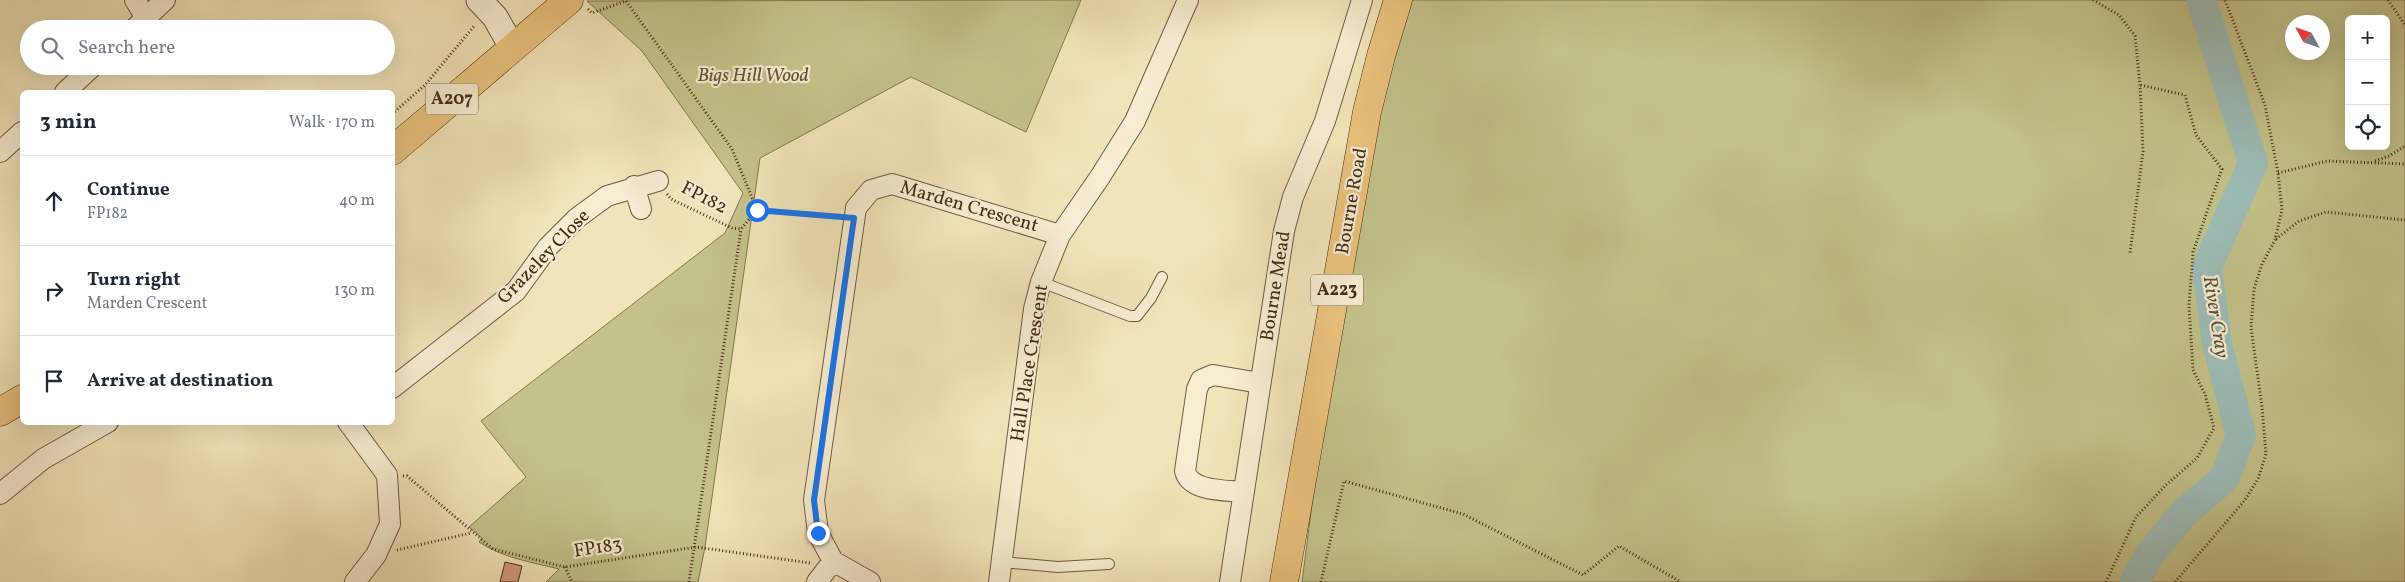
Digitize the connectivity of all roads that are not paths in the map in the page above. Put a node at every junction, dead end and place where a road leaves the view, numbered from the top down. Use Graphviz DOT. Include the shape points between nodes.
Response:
graph roads {
  1 [pos="136,0"];
  2 [pos="165,0"];
  3 [pos="569,0"];
  4 [pos="1188,0"];
  5 [pos="1362,0"];
  6 [pos="1398,0"];
  7 [pos="483,4"];
  8 [pos="139,20"];
  9 [pos="143,20"];
  10 [pos="512,47"];
  11 [pos="83,75"];
  12 [pos="67,90"];
  13 [pos="20,134"];
  14 [pos="395,148"];
  15 [pos="0,152"];
  16 [pos="658,181"];
  17 [pos="634,186"];
  18 [pos="641,209"];
  19 [pos="1060,234"];
  20 [pos="1162,276"];
  21 [pos="1041,282"];
  22 [pos="1260,383"];
  23 [pos="395,386"];
  24 [pos="20,400"];
  25 [pos="0,412"];
  26 [pos="103,425"];
  27 [pos="350,425"];
  28 [pos="1244,492"];
  29 [pos="0,494"];
  30 [pos="833,561"];
  31 [pos="1002,562"];
  32 [pos="1109,564"];
  33 [pos="355,582"];
  34 [pos="817,582"];
  35 [pos="870,582"];
  36 [pos="999,582"];
  37 [pos="1230,582"];
  38 [pos="1284,582"];
  1 -- 8 [label="street"];
  2 -- 9 [label="street"];
  3 -- 10 [label="main road, A207"];
  4 -- 19 [label="street, Hall Place Crescent" via="1135,120"];
  5 -- 22 [label="street, Bourne Mead" via="1325,121 1293,197 1284,230"];
  6 -- 38 [label="main road, Bourne Road / A223" via="1380,56 1368,112"];
  7 -- 10 [label="street" via="495,16"];
  10 -- 14 [label="main road, A207"];
  11 -- 12 [label="street"];
  13 -- 15 [label="street"];
  16 -- 17 [label="street, Grazeley Close"];
  17 -- 18 [label="street"];
  17 -- 23 [label="street, Grazeley Close" via="606,196 577,218 548,247 516,291"];
  19 -- 21 [label="street, Hall Place Crescent"];
  19 -- 30 [label="street, Marden Crescent" via="892,184 872,190 856,208 814,500 818,533"];
  20 -- 21 [label="lane" via="1137,316"];
  21 -- 31 [label="street, Hall Place Crescent" via="1034,309"];
  22 -- 28 [label="street, Bourne Mead"];
  22 -- 28 [label="street" via="1208,376 1201,380 1197,389 1185,471 1195,485"];
  24 -- 25 [label="main road"];
  26 -- 29 [label="street" via="43,459"];
  27 -- 33 [label="street" via="387,475 390,524 376,555"];
  28 -- 37 [label="street, Bourne Mead"];
  30 -- 34 [label="street"];
  30 -- 35 [label="street"];
  31 -- 32 [label="lane" via="1058,567"];
  31 -- 36 [label="street, Hall Place Crescent"];
}
